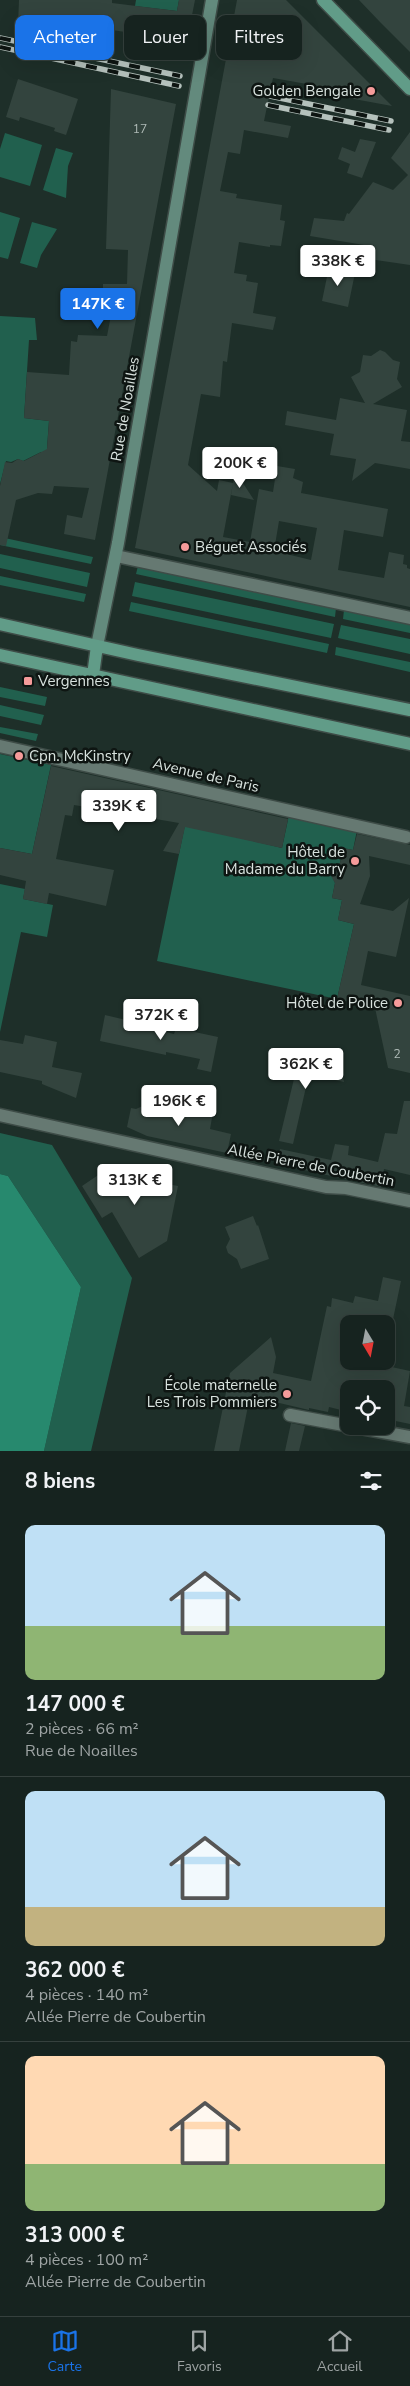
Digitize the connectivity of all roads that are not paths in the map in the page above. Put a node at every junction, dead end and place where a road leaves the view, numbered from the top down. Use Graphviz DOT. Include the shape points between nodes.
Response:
graph roads {
  1 [pos="212,0"];
  2 [pos="323,0"];
  3 [pos="410,89"];
  4 [pos="116,556"];
  5 [pos="410,618"];
  6 [pos="0,624"];
  7 [pos="97,646"];
  8 [pos="0,655"];
  9 [pos="93,676"];
  10 [pos="410,710"];
  11 [pos="410,744"];
  12 [pos="0,746"];
  13 [pos="406,837"];
  14 [pos="0,1115"];
  15 [pos="410,1201"];
  16 [pos="290,1415"];
  17 [pos="340,1424"];
  18 [pos="395,1434"];
  19 [pos="410,1437"];
  1 -- 4 [label="street, Rue de Noailles"];
  2 -- 3 [label="main road"];
  4 -- 5 [label="street"];
  4 -- 7 [label="street, Rue de Noailles"];
  6 -- 7 [label="main road"];
  7 -- 9 [label="main road"];
  7 -- 10 [label="main road"];
  8 -- 9 [label="main road"];
  9 -- 11 [label="main road"];
  12 -- 13 [label="street, Avenue de Paris"];
  14 -- 15 [label="street, Allée Pierre de Coubertin" via="326,1186"];
  16 -- 17 [label="street"];
  18 -- 19 [label="street"];
}
